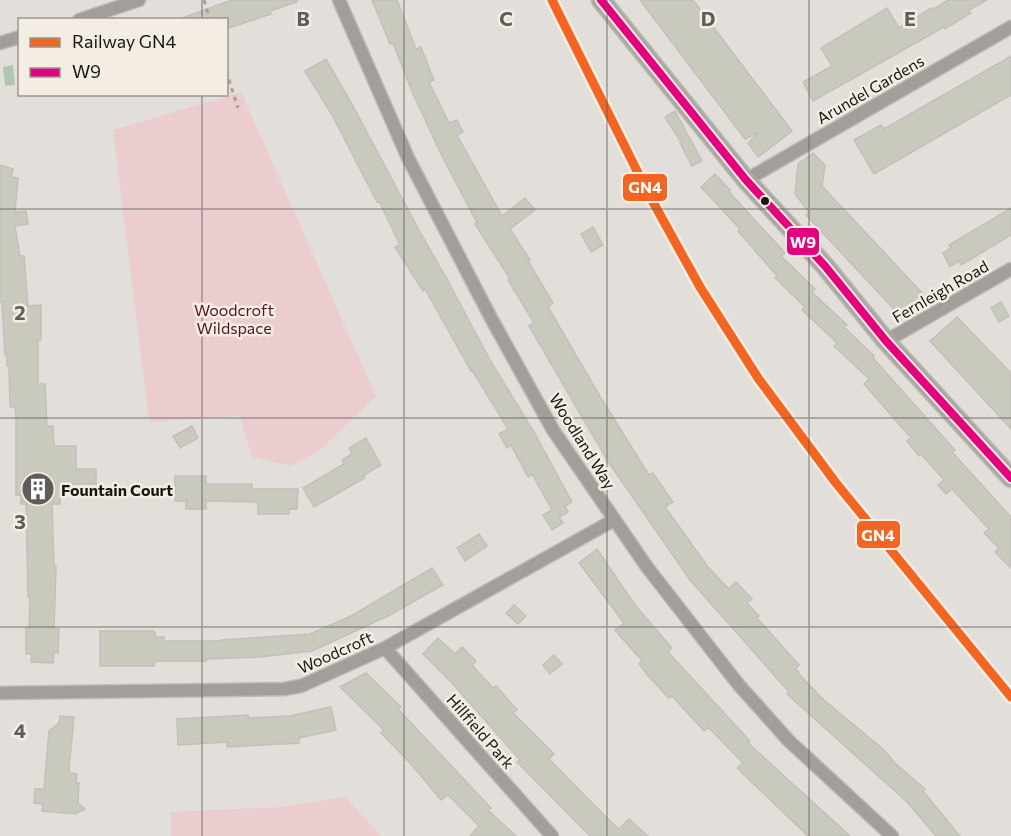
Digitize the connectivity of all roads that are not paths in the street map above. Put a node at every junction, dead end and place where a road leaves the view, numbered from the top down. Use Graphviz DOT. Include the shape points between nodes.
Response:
graph roads {
  1 [pos="139,0"];
  2 [pos="339,0"];
  3 [pos="601,0"];
  4 [pos="85,18"];
  5 [pos="1011,27"];
  6 [pos="18,38"];
  7 [pos="0,43"];
  8 [pos="746,180"];
  9 [pos="1011,269"];
  10 [pos="886,341"];
  11 [pos="1011,478"];
  12 [pos="614,520"];
  13 [pos="385,648"];
  14 [pos="0,693"];
  15 [pos="552,836"];
  16 [pos="892,836"];
  1 -- 4 [label="street"];
  2 -- 12 [label="street, Woodland Way" via="408,158 491,318 554,430"];
  3 -- 8 [label="street"];
  5 -- 8 [label="street, Arundel Gardens"];
  6 -- 7 [label="street"];
  8 -- 10 [label="street" via="825,266"];
  9 -- 10 [label="street, Fernleigh Road"];
  10 -- 11 [label="street"];
  12 -- 13 [label="street, Woodcroft"];
  12 -- 16 [label="street, Woodland Way" via="738,684 789,741"];
  13 -- 14 [label="street, Woodcroft" via="301,686 284,689"];
  13 -- 15 [label="street, Hillfield Park"];
}
